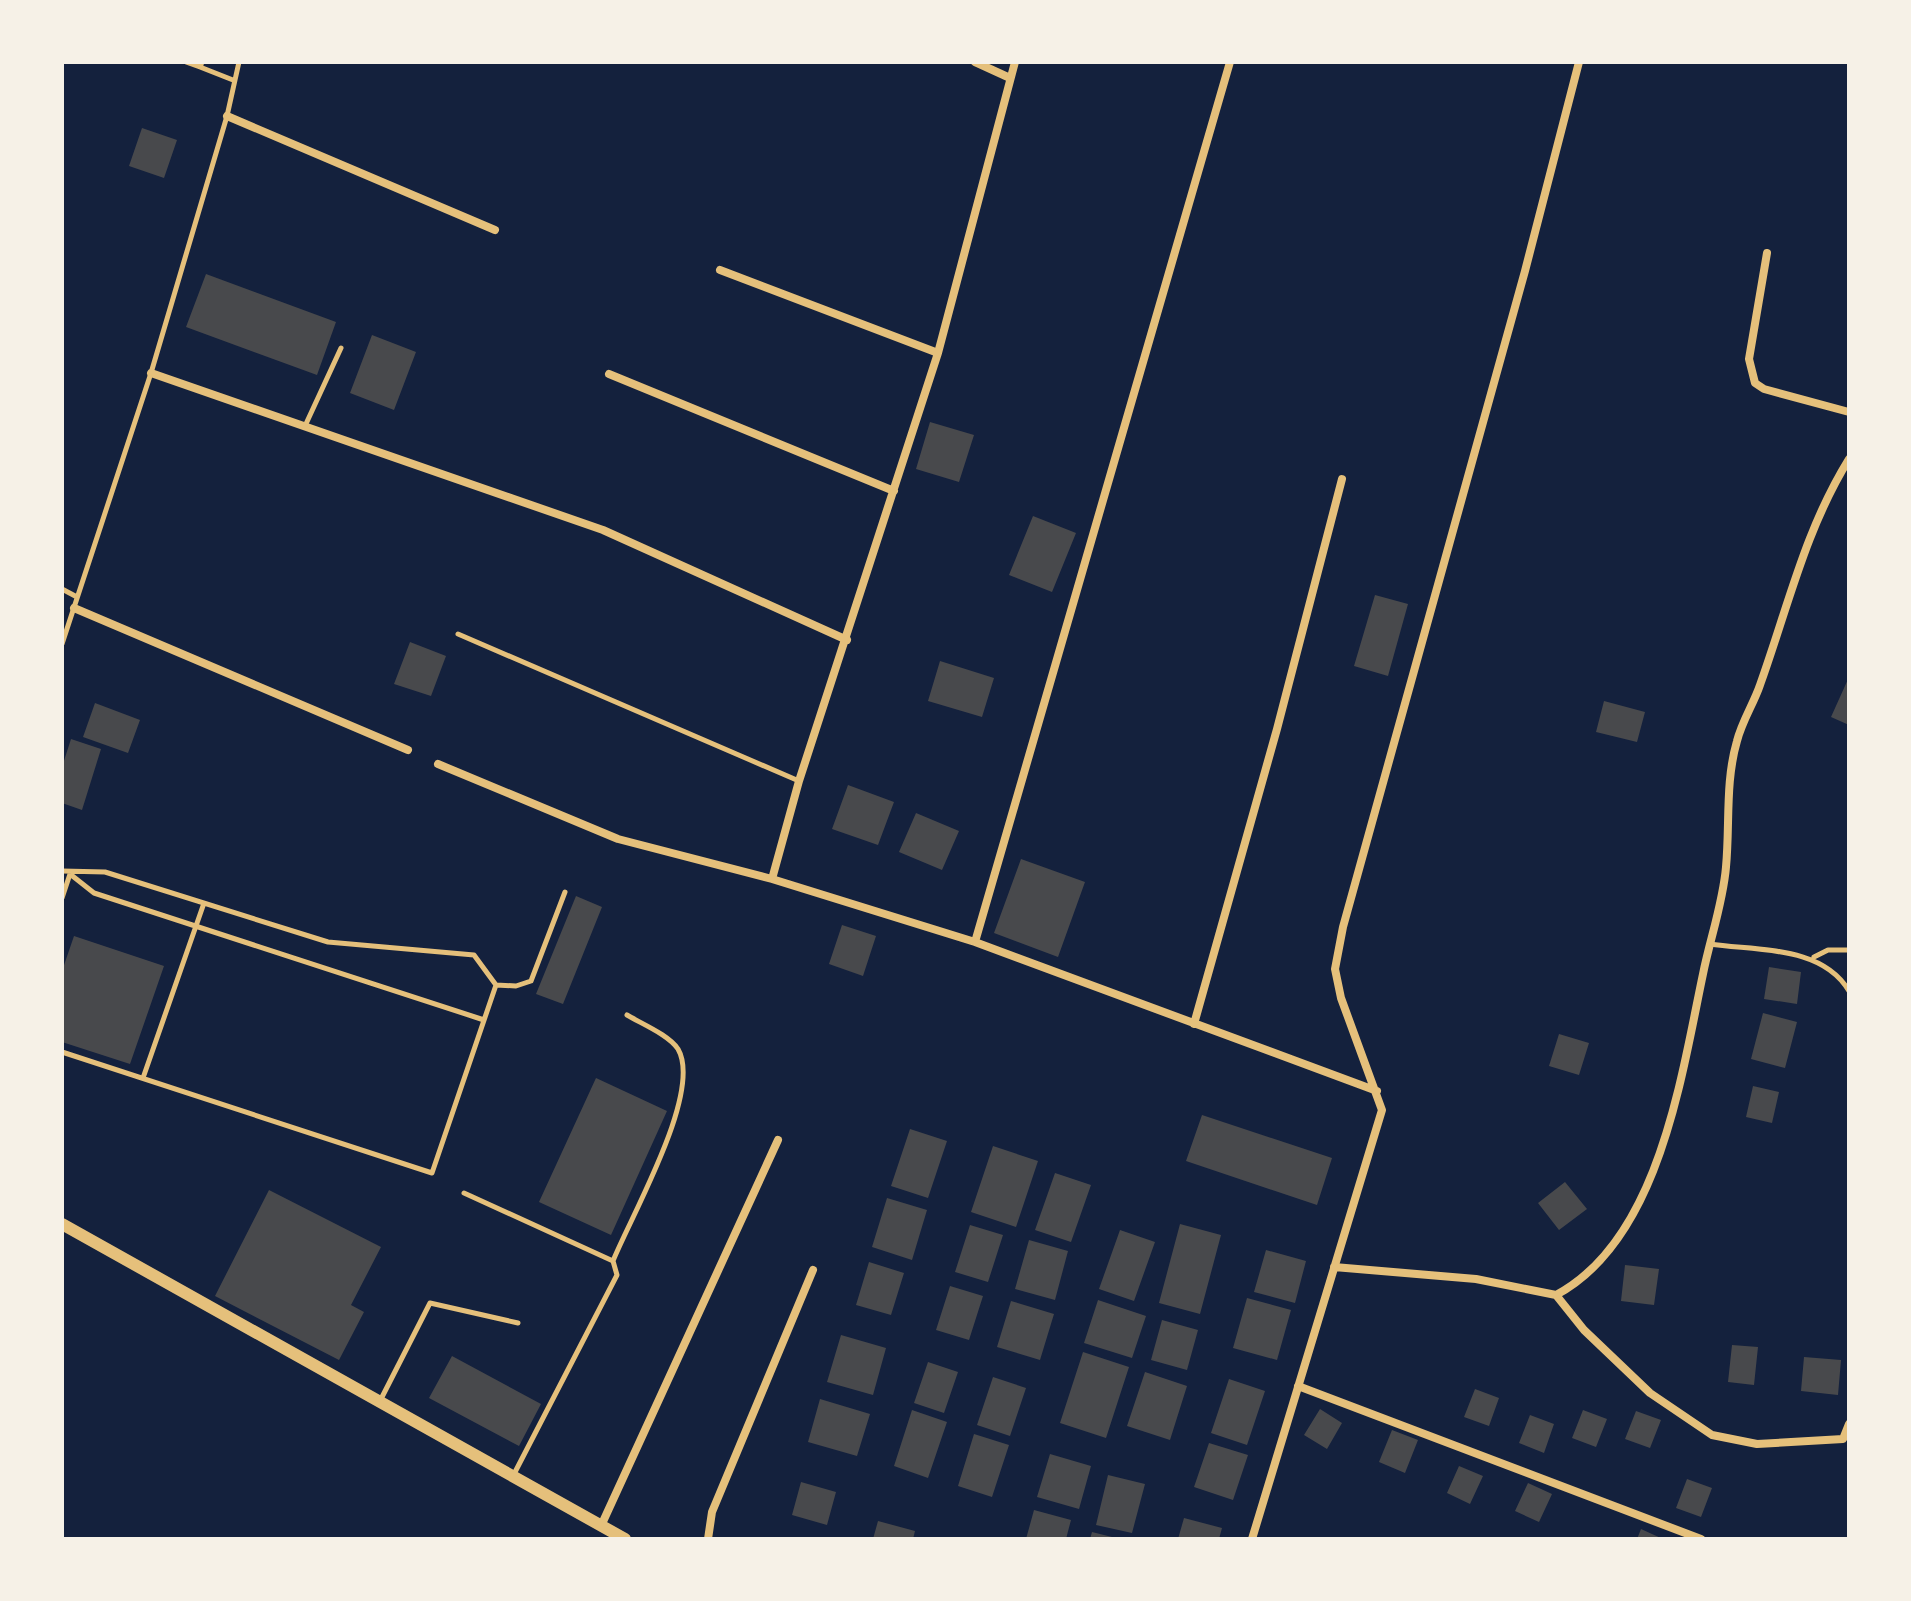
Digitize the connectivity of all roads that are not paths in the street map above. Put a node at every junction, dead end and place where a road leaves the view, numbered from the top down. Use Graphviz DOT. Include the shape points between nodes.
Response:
graph roads {
  1 [pos="186,62"];
  2 [pos="239,62"];
  3 [pos="975,62"];
  4 [pos="1015,62"];
  5 [pos="1230,62"];
  6 [pos="1579,62"];
  7 [pos="201,64"];
  8 [pos="1010,78"];
  9 [pos="233,80"];
  10 [pos="227,116"];
  11 [pos="495,230"];
  12 [pos="1767,253"];
  13 [pos="720,270"];
  14 [pos="341,348"];
  15 [pos="938,353"];
  16 [pos="151,373"];
  17 [pos="609,374"];
  18 [pos="1849,412"];
  19 [pos="305,427"];
  20 [pos="1849,459"];
  21 [pos="1342,479"];
  22 [pos="894,491"];
  23 [pos="62,589"];
  24 [pos="77,597"];
  25 [pos="74,608"];
  26 [pos="458,634"];
  27 [pos="847,640"];
  28 [pos="62,644"];
  29 [pos="408,750"];
  30 [pos="438,764"];
  31 [pos="799,781"];
  32 [pos="62,871"];
  33 [pos="70,874"];
  34 [pos="772,879"];
  35 [pos="565,892"];
  36 [pos="62,898"];
  37 [pos="204,903"];
  38 [pos="195,925"];
  39 [pos="975,942"];
  40 [pos="1710,944"];
  41 [pos="1849,950"];
  42 [pos="1813,958"];
  43 [pos="496,985"];
  44 [pos="1849,991"];
  45 [pos="627,1015"];
  46 [pos="484,1020"];
  47 [pos="1194,1024"];
  48 [pos="62,1052"];
  49 [pos="143,1078"];
  50 [pos="1377,1091"];
  51 [pos="778,1140"];
  52 [pos="464,1193"];
  53 [pos="62,1224"];
  54 [pos="613,1261"];
  55 [pos="1334,1267"];
  56 [pos="813,1270"];
  57 [pos="1556,1295"];
  58 [pos="518,1323"];
  59 [pos="1298,1386"];
  60 [pos="379,1402"];
  61 [pos="1849,1424"];
  62 [pos="513,1476"];
  63 [pos="601,1526"];
  64 [pos="625,1539"];
  65 [pos="708,1539"];
  66 [pos="1252,1539"];
  67 [pos="1701,1539"];
  1 -- 7 [label="lane"];
  2 -- 9 [label="lane"];
  3 -- 8 [label="street"];
  4 -- 8 [label="street"];
  5 -- 39 [label="street"];
  6 -- 50 [label="street" via="1338,948 1335,969 1341,998"];
  7 -- 9 [label="lane"];
  8 -- 15 [label="street"];
  9 -- 10 [label="lane"];
  10 -- 11 [label="street"];
  10 -- 16 [label="lane"];
  12 -- 18 [label="street" via="1749,359 1755,383"];
  13 -- 15 [label="street"];
  14 -- 19 [label="lane"];
  15 -- 22 [label="street"];
  16 -- 19 [label="street"];
  16 -- 24 [label="lane"];
  17 -- 22 [label="street"];
  19 -- 27 [label="street" via="603,530"];
  20 -- 40 [label="street" via="1809,538 1737,738 1727,804 1726,870"];
  21 -- 47 [label="street"];
  22 -- 27 [label="street"];
  23 -- 24 [label="lane"];
  24 -- 25 [label="lane"];
  25 -- 28 [label="lane"];
  25 -- 29 [label="street"];
  26 -- 31 [label="lane"];
  27 -- 31 [label="street"];
  30 -- 34 [label="street" via="618,839"];
  31 -- 34 [label="street"];
  32 -- 33 [label="lane"];
  33 -- 36 [label="lane"];
  33 -- 37 [label="lane" via="105,872"];
  33 -- 38 [label="lane" via="94,893"];
  34 -- 39 [label="street"];
  35 -- 43 [label="lane" via="531,981"];
  37 -- 38 [label="lane"];
  37 -- 43 [label="lane" via="328,942 474,955"];
  38 -- 46 [label="lane"];
  38 -- 49 [label="lane"];
  39 -- 47 [label="street"];
  40 -- 42 [label="lane"];
  40 -- 57 [label="street" via="1669,1132 1655,1165 1611,1248 1589,1274"];
  41 -- 42 [label="lane" via="1828,950"];
  42 -- 44 [label="lane" via="1841,976"];
  43 -- 46 [label="lane"];
  45 -- 54 [label="lane" via="677,1047 686,1070 681,1102"];
  46 -- 49 [label="lane" via="432,1173"];
  47 -- 50 [label="street"];
  48 -- 49 [label="lane"];
  50 -- 55 [label="street" via="1382,1110"];
  51 -- 63 [label="street"];
  52 -- 54 [label="lane"];
  53 -- 60 [label="street"];
  54 -- 62 [label="lane" via="617,1275"];
  55 -- 57 [label="street" via="1476,1279"];
  55 -- 59 [label="street"];
  56 -- 65 [label="street" via="712,1512"];
  57 -- 61 [label="street" via="1584,1330 1650,1393 1712,1435 1757,1444 1843,1439"];
  58 -- 60 [label="lane" via="430,1303"];
  59 -- 66 [label="street"];
  59 -- 67 [label="street"];
  60 -- 62 [label="street"];
  62 -- 63 [label="street"];
  63 -- 64 [label="street"];
}
